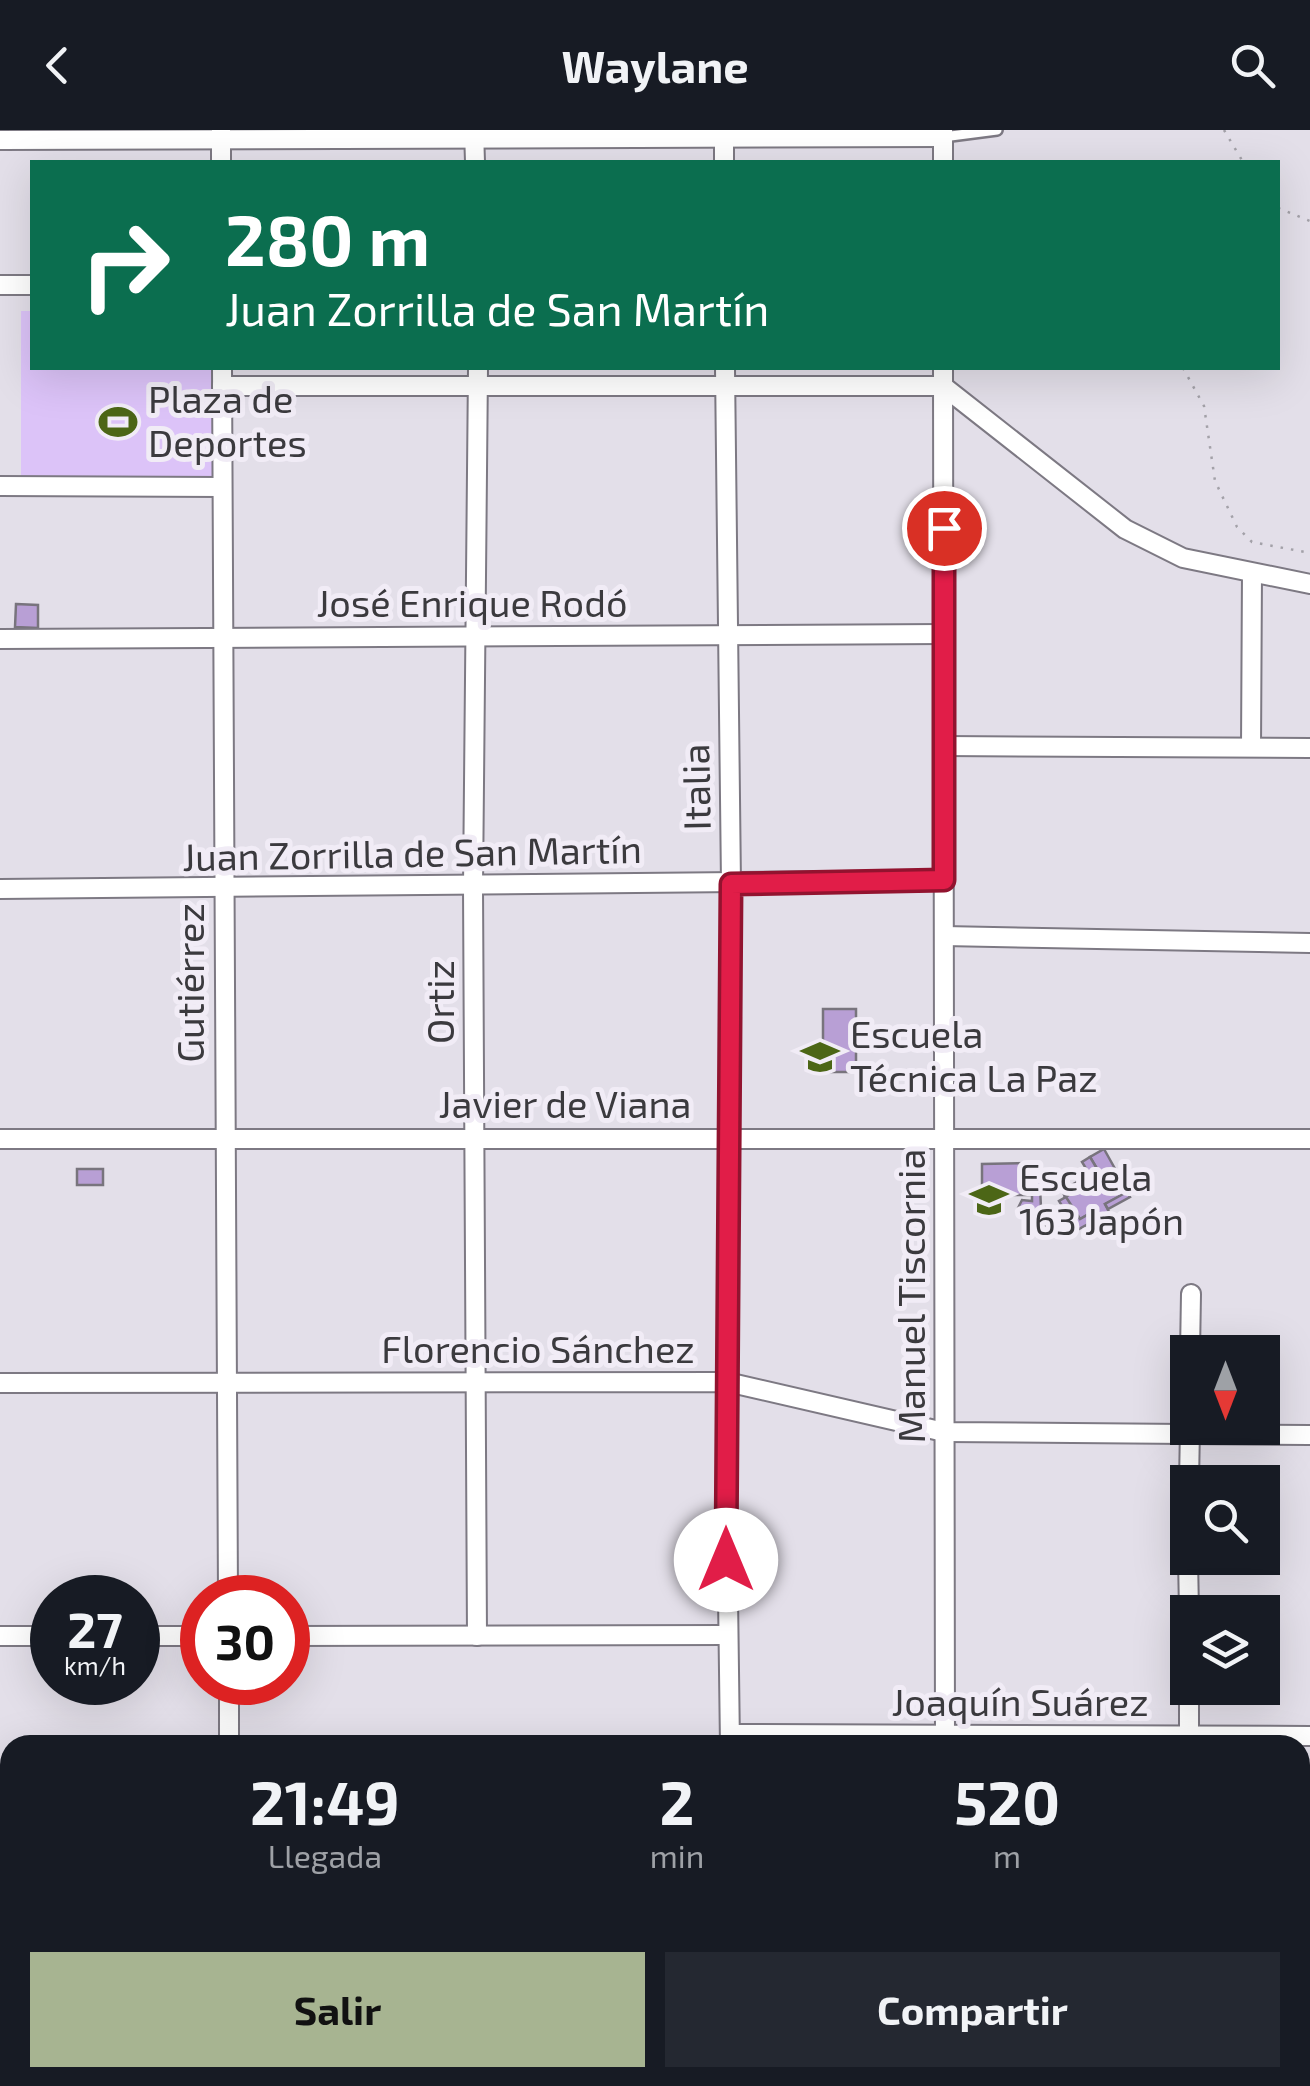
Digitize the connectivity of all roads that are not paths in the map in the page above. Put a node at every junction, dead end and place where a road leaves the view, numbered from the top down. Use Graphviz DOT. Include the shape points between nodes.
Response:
graph roads {
  1 [pos="997,130"];
  2 [pos="474,134"];
  3 [pos="943,134"];
  4 [pos="221,135"];
  5 [pos="724,135"];
  6 [pos="0,140"];
  7 [pos="474,160"];
  8 [pos="943,160"];
  9 [pos="0,284"];
  10 [pos="30,284"];
  11 [pos="725,370"];
  12 [pos="479,376"];
  13 [pos="943,376"];
  14 [pos="222,377"];
  15 [pos="725,387"];
  16 [pos="0,486"];
  17 [pos="222,487"];
  18 [pos="1252,574"];
  19 [pos="1310,584"];
  20 [pos="944,634"];
  21 [pos="727,635"];
  22 [pos="477,637"];
  23 [pos="0,638"];
  24 [pos="222,638"];
  25 [pos="944,746"];
  26 [pos="1252,748"];
  27 [pos="1310,748"];
  28 [pos="944,880"];
  29 [pos="731,884"];
  30 [pos="474,887"];
  31 [pos="224,889"];
  32 [pos="0,890"];
  33 [pos="944,936"];
  34 [pos="1310,944"];
  35 [pos="729,1137"];
  36 [pos="474,1138"];
  37 [pos="944,1138"];
  38 [pos="1310,1138"];
  39 [pos="0,1139"];
  40 [pos="224,1139"];
  41 [pos="1191,1294"];
  42 [pos="1190,1335"];
  43 [pos="727,1382"];
  44 [pos="0,1383"];
  45 [pos="226,1383"];
  46 [pos="476,1383"];
  47 [pos="944,1432"];
  48 [pos="1170,1432"];
  49 [pos="1280,1434"];
  50 [pos="1310,1434"];
  51 [pos="228,1575"];
  52 [pos="726,1635"];
  53 [pos="0,1636"];
  54 [pos="30,1636"];
  55 [pos="310,1636"];
  56 [pos="477,1636"];
  57 [pos="228,1705"];
  58 [pos="1189,1705"];
  59 [pos="229,1735"];
  60 [pos="730,1735"];
  61 [pos="944,1735"];
  62 [pos="1189,1735"];
  1 -- 3 [label="lane"];
  2 -- 4 [label="street"];
  2 -- 5 [label="street"];
  2 -- 7 [label="street"];
  3 -- 5 [label="street"];
  3 -- 8 [label="street"];
  4 -- 6 [label="street"];
  9 -- 10 [label="street"];
  11 -- 15 [label="street, Italia"];
  12 -- 14 [label="street"];
  12 -- 15 [label="street"];
  12 -- 22 [label="street, Ortiz"];
  13 -- 15 [label="street"];
  13 -- 18 [label="street" via="1125,530 1183,558"];
  13 -- 20 [label="street, Manuel Tiscornia"];
  14 -- 17 [label="street, Gutiérrez"];
  15 -- 21 [label="street, Italia"];
  16 -- 17 [label="street"];
  17 -- 24 [label="street, Gutiérrez"];
  18 -- 19 [label="street"];
  18 -- 26 [label="street"];
  20 -- 21 [label="street, José Enrique Rodó"];
  20 -- 25 [label="street, Manuel Tiscornia"];
  21 -- 22 [label="street, José Enrique Rodó"];
  21 -- 29 [label="street, Italia"];
  22 -- 24 [label="street, José Enrique Rodó"];
  22 -- 30 [label="street, Ortiz"];
  23 -- 24 [label="street, José Enrique Rodó"];
  24 -- 31 [label="street, Gutiérrez"];
  25 -- 26 [label="street"];
  25 -- 28 [label="street, Manuel Tiscornia"];
  26 -- 27 [label="street"];
  28 -- 29 [label="street, Juan Zorrilla de San Martín"];
  28 -- 33 [label="street, Manuel Tiscornia"];
  29 -- 30 [label="street, Juan Zorrilla de San Martín"];
  29 -- 35 [label="street, Italia"];
  30 -- 31 [label="street, Juan Zorrilla de San Martín"];
  30 -- 36 [label="street, Ortiz"];
  31 -- 32 [label="street, Juan Zorrilla de San Martín"];
  31 -- 40 [label="street, Gutiérrez"];
  33 -- 34 [label="street"];
  33 -- 37 [label="street, Manuel Tiscornia"];
  35 -- 36 [label="street, Javier de Viana"];
  35 -- 37 [label="street, Javier de Viana"];
  35 -- 43 [label="street, Italia"];
  36 -- 40 [label="street, Javier de Viana"];
  36 -- 46 [label="street, Ortiz"];
  37 -- 38 [label="street, Javier de Viana"];
  37 -- 47 [label="street, Manuel Tiscornia"];
  39 -- 40 [label="street, Javier de Viana"];
  40 -- 45 [label="street, Gutiérrez"];
  41 -- 42 [label="street"];
  43 -- 46 [label="street, Florencio Sánchez"];
  43 -- 47 [label="street, Florencio Sánchez"];
  43 -- 52 [label="street, Italia"];
  44 -- 45 [label="street, Florencio Sánchez"];
  45 -- 46 [label="street, Florencio Sánchez"];
  45 -- 51 [label="street, Gutiérrez"];
  46 -- 56 [label="street, Ortiz"];
  47 -- 48 [label="street, Florencio Sánchez"];
  47 -- 61 [label="street, Manuel Tiscornia"];
  49 -- 50 [label="street, Florencio Sánchez"];
  52 -- 56 [label="street"];
  52 -- 60 [label="street, Italia"];
  53 -- 54 [label="street"];
  55 -- 56 [label="street"];
  57 -- 59 [label="street"];
  58 -- 62 [label="street"];
}
